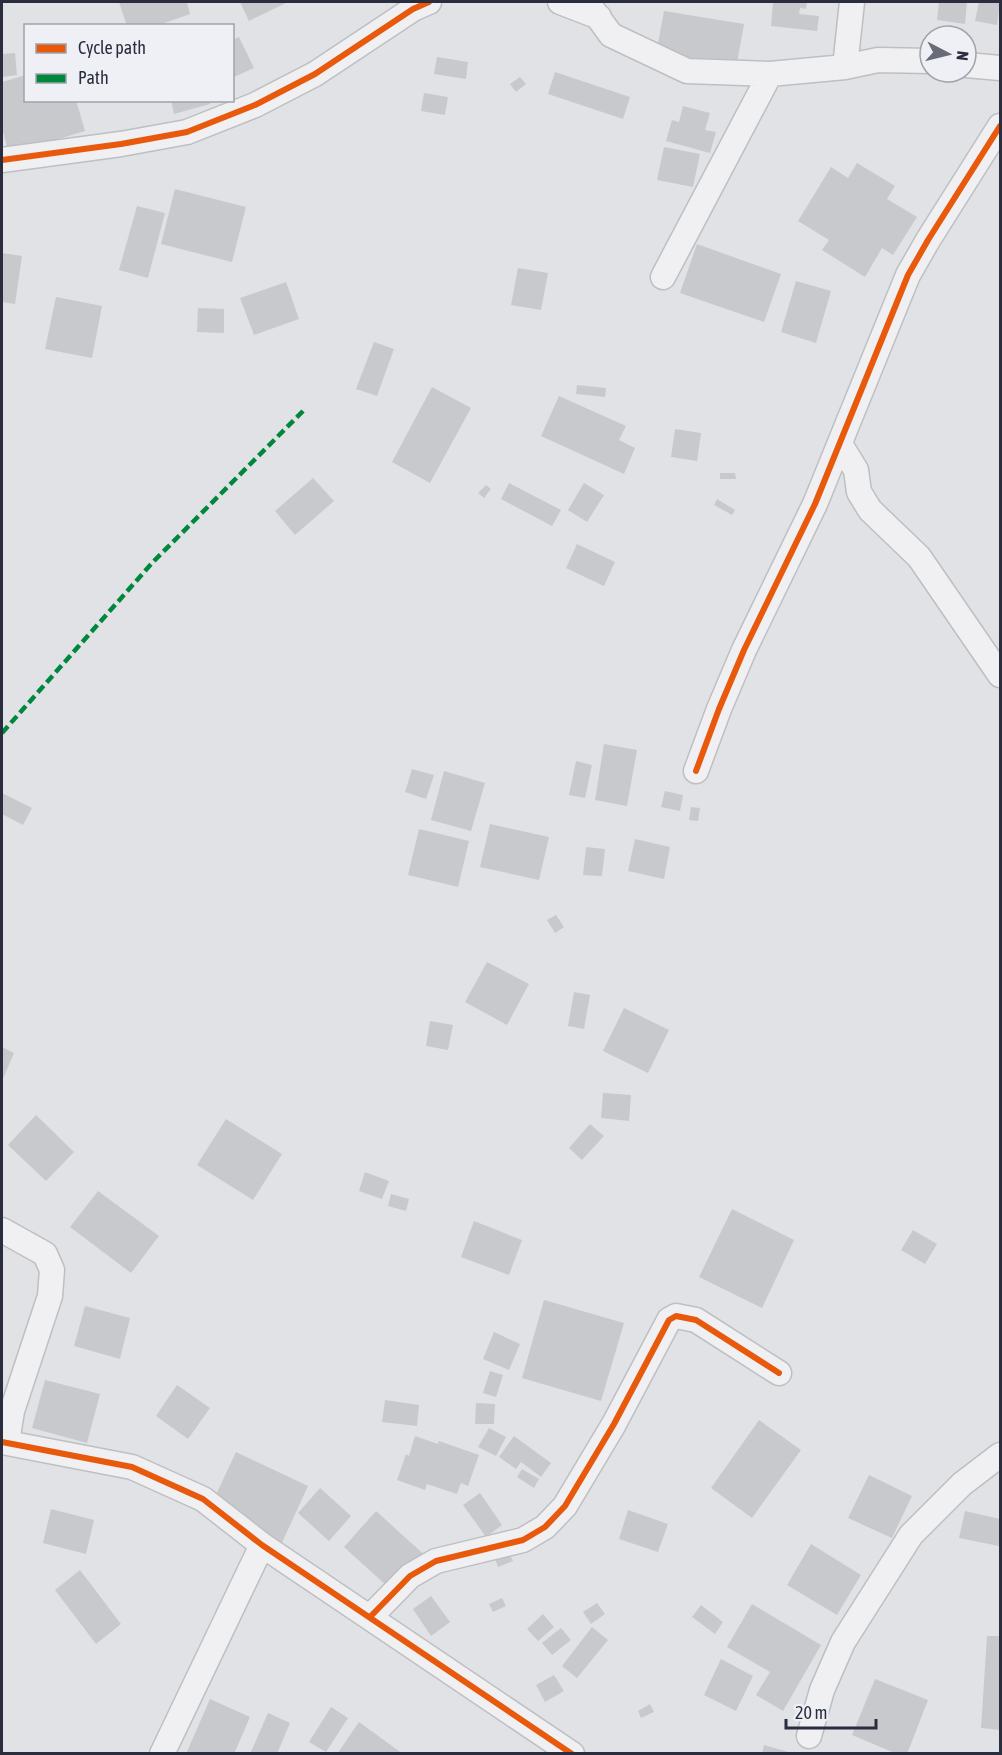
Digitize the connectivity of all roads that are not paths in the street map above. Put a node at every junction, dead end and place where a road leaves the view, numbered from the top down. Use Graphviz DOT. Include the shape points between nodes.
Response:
graph roads {
  1 [pos="429,2"];
  2 [pos="560,2"];
  3 [pos="852,2"];
  4 [pos="593,10"];
  5 [pos="918,61"];
  6 [pos="978,65"];
  7 [pos="845,67"];
  8 [pos="1000,68"];
  9 [pos="770,74"];
  10 [pos="1000,126"];
  11 [pos="2,160"];
  12 [pos="663,277"];
  13 [pos="840,444"];
  14 [pos="1000,675"];
  15 [pos="696,771"];
  16 [pos="2,1230"];
  17 [pos="779,1373"];
  18 [pos="4,1442"];
  19 [pos="1000,1455"];
  20 [pos="262,1545"];
  21 [pos="370,1617"];
  22 [pos="809,1736"];
  23 [pos="162,1754"];
  24 [pos="572,1754"];
  1 -- 11 [label="street" via="412,9 315,74 255,105 186,132"];
  2 -- 4 [label="street"];
  3 -- 7 [label="street"];
  4 -- 9 [label="street" via="611,35 687,71"];
  5 -- 7 [label="street" via="879,60"];
  6 -- 8 [label="street"];
  7 -- 9 [label="street"];
  9 -- 12 [label="street"];
  10 -- 13 [label="street" via="908,275"];
  13 -- 14 [label="street" via="856,470 859,492 870,510 919,557"];
  13 -- 15 [label="street" via="744,650"];
  16 -- 18 [label="street" via="45,1254 52,1270 50,1296"];
  17 -- 21 [label="street" via="696,1320 676,1316 669,1320 614,1424 565,1506 552,1520 523,1540 436,1562 410,1576"];
  18 -- 20 [label="street" via="132,1467 203,1498"];
  19 -- 22 [label="street" via="962,1484 911,1535 843,1642 822,1690"];
  20 -- 21 [label="street"];
  20 -- 23 [label="street"];
  21 -- 24 [label="street"];
}
